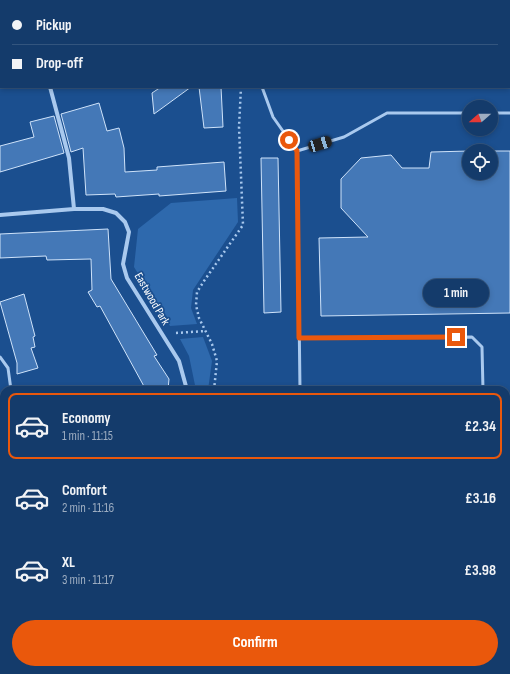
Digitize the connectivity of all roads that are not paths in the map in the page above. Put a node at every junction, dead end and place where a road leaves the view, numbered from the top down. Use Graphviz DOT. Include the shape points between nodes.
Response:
graph roads {
  1 [pos="50,88"];
  2 [pos="262,88"];
  3 [pos="462,113"];
  4 [pos="498,113"];
  5 [pos="510,113"];
  6 [pos="297,151"];
  7 [pos="74,209"];
  8 [pos="0,214"];
  9 [pos="299,338"];
  10 [pos="0,357"];
  11 [pos="10,386"];
  12 [pos="186,386"];
  13 [pos="300,386"];
  14 [pos="483,386"];
  1 -- 7 [label="street" via="69,158"];
  2 -- 6 [label="lane" via="273,117"];
  3 -- 6 [label="lane" via="387,113 344,137"];
  4 -- 5 [label="lane"];
  6 -- 9 [label="lane"];
  7 -- 8 [label="street, Eastwood Park"];
  7 -- 12 [label="street, Eastwood Park" via="103,209 116,213 125,222 129,232 123,264 127,278 179,361"];
  9 -- 13 [label="lane"];
  9 -- 14 [label="lane" via="472,337 482,347"];
  10 -- 11 [label="lane" via="8,368"];
}
